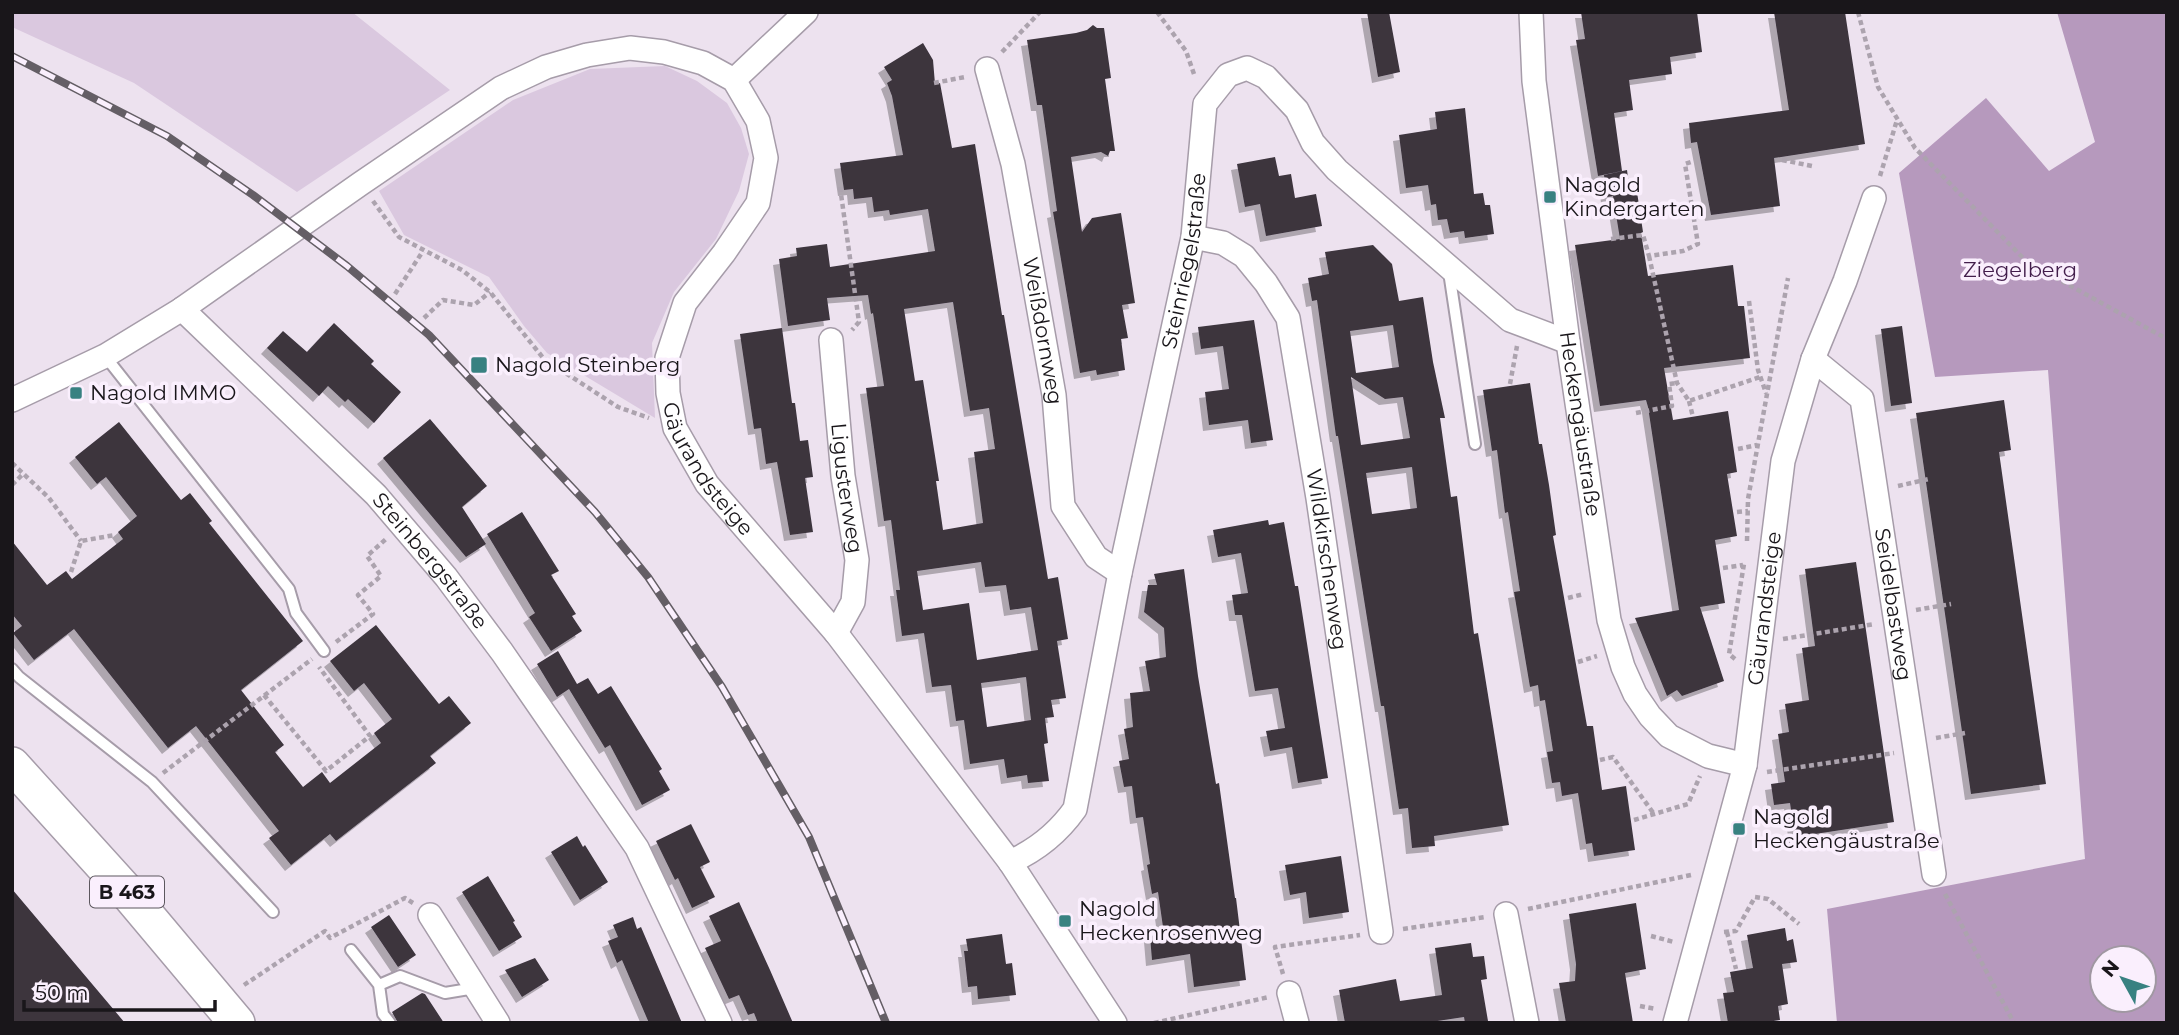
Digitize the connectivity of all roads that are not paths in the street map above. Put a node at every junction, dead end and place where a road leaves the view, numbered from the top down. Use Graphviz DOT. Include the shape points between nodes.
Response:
graph roads {
  1 [pos="806,12"];
  2 [pos="1531,12"];
  3 [pos="987,71"];
  4 [pos="734,80"];
  5 [pos="1874,198"];
  6 [pos="1193,237"];
  7 [pos="1448,266"];
  8 [pos="182,309"];
  9 [pos="1569,342"];
  10 [pos="832,348"];
  11 [pos="105,356"];
  12 [pos="1813,359"];
  13 [pos="12,400"];
  14 [pos="1475,444"];
  15 [pos="1120,573"];
  16 [pos="836,633"];
  17 [pos="324,651"];
  18 [pos="12,669"];
  19 [pos="12,765"];
  20 [pos="1744,771"];
  21 [pos="1010,862"];
  22 [pos="1934,874"];
  23 [pos="273,912"];
  24 [pos="1506,914"];
  25 [pos="430,915"];
  26 [pos="1381,932"];
  27 [pos="351,950"];
  28 [pos="379,985"];
  29 [pos="475,988"];
  30 [pos="1289,993"];
  31 [pos="236,1007"];
  32 [pos="390,1023"];
  33 [pos="498,1023"];
  34 [pos="720,1023"];
  35 [pos="1115,1023"];
  36 [pos="1297,1023"];
  37 [pos="1527,1023"];
  38 [pos="1675,1023"];
  1 -- 4 [label="street"];
  2 -- 9 [label="street, Heckengäustraße" via="1534,81"];
  3 -- 15 [label="street, Weißdornweg" via="1013,164 1054,395 1063,506 1096,557"];
  4 -- 8 [label="street" via="703,63 630,48 546,67 501,88"];
  4 -- 16 [label="street, Gäurandsteige" via="758,121 766,158 758,203 685,303 667,358 668,393 675,428 707,484"];
  5 -- 12 [label="street, Gäurandsteige"];
  6 -- 7 [label="street, Steinriegelstraße" via="1205,104 1228,75 1247,68 1266,77 1297,110 1313,143 1337,170"];
  6 -- 15 [label="street, Steinriegelstraße"];
  6 -- 26 [label="street, Wildkirschenweg" via="1223,243 1244,257 1288,318"];
  7 -- 9 [label="street" via="1510,320"];
  7 -- 14 [label="lane"];
  8 -- 11 [label="street"];
  8 -- 34 [label="street, Steinbergstraße" via="376,495 446,577 637,848"];
  9 -- 20 [label="street, Heckengäustraße" via="1609,620 1623,667 1643,705 1669,736"];
  10 -- 16 [label="street, Ligusterweg" via="843,476 858,560 853,602"];
  11 -- 13 [label="street"];
  11 -- 17 [label="lane" via="289,589 296,614"];
  12 -- 20 [label="street, Gäurandsteige" via="1783,461"];
  12 -- 22 [label="street, Seidelbastweg" via="1863,399"];
  15 -- 21 [label="street, Steinriegelstraße" via="1075,809 1033,852"];
  16 -- 21 [label="street, Gäurandsteige"];
  18 -- 23 [label="lane" via="152,782"];
  19 -- 31 [label="main road, B 463"];
  20 -- 38 [label="street, Gäurandsteige"];
  21 -- 35 [label="street, Gäurandsteige"];
  24 -- 37 [label="street"];
  25 -- 29 [label="street"];
  27 -- 28 [label="lane"];
  28 -- 29 [label="lane" via="400,976 446,993"];
  28 -- 32 [label="lane" via="383,1014"];
  29 -- 33 [label="street"];
  30 -- 36 [label="street"];
}
